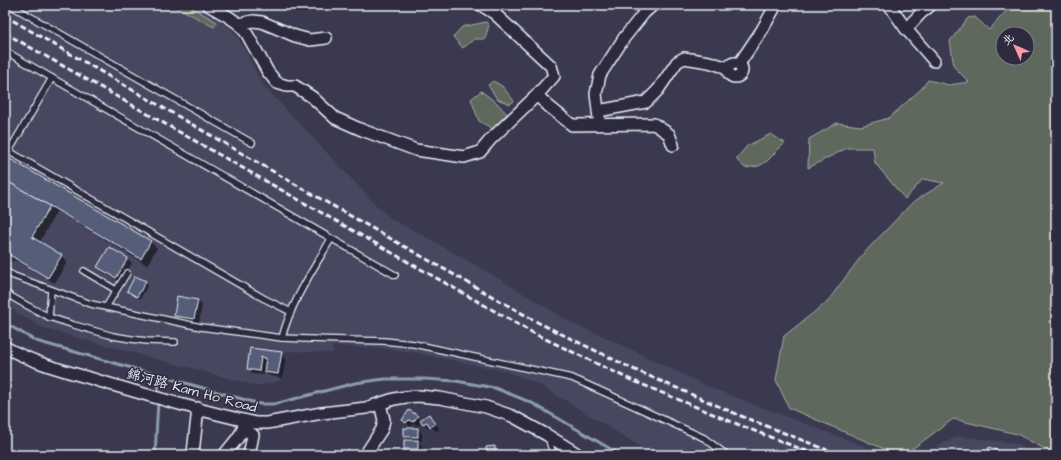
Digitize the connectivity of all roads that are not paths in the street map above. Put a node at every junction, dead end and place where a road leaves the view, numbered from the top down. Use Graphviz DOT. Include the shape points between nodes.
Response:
graph roads {
  1 [pos="10,5"];
  2 [pos="208,5"];
  3 [pos="481,5"];
  4 [pos="653,5"];
  5 [pos="776,5"];
  6 [pos="888,5"];
  7 [pos="931,5"];
  8 [pos="238,24"];
  9 [pos="906,29"];
  10 [pos="326,38"];
  11 [pos="5,51"];
  12 [pos="934,62"];
  13 [pos="52,78"];
  14 [pos="537,95"];
  15 [pos="598,111"];
  16 [pos="600,125"];
  17 [pos="252,143"];
  18 [pos="673,145"];
  19 [pos="7,150"];
  20 [pos="331,239"];
  21 [pos="5,271"];
  22 [pos="84,271"];
  23 [pos="127,273"];
  24 [pos="395,275"];
  25 [pos="14,276"];
  26 [pos="5,277"];
  27 [pos="51,290"];
  28 [pos="116,290"];
  29 [pos="5,293"];
  30 [pos="106,307"];
  31 [pos="291,312"];
  32 [pos="49,317"];
  33 [pos="282,338"];
  34 [pos="175,342"];
  35 [pos="5,347"];
  36 [pos="380,404"];
  37 [pos="198,408"];
  38 [pos="244,424"];
  39 [pos="547,435"];
  40 [pos="193,453"];
  41 [pos="224,455"];
  42 [pos="249,455"];
  43 [pos="365,455"];
  44 [pos="553,455"];
  45 [pos="579,455"];
  46 [pos="727,455"];
  1 -- 17 [label="lane"];
  2 -- 8 [label="street"];
  3 -- 14 [label="street" via="494,13 551,66 554,76"];
  4 -- 15 [label="street" via="624,38 600,75 596,94"];
  5 -- 15 [label="street" via="739,64 730,64 728,68 684,58 677,62 658,90 646,102"];
  6 -- 9 [label="street"];
  7 -- 9 [label="street"];
  8 -- 10 [label="street" via="262,22 310,40"];
  8 -- 14 [label="street" via="247,34 268,72 278,83 295,86 312,97 335,118 416,150 464,157 480,152 491,138"];
  9 -- 12 [label="street"];
  11 -- 13 [label="lane"];
  13 -- 19 [label="lane"];
  13 -- 20 [label="lane"];
  14 -- 16 [label="street" via="572,125"];
  15 -- 16 [label="street"];
  16 -- 18 [label="street" via="654,124 669,134"];
  19 -- 31 [label="lane"];
  20 -- 24 [label="lane"];
  20 -- 31 [label="lane"];
  21 -- 25 [label="lane"];
  22 -- 28 [label="lane"];
  23 -- 28 [label="lane"];
  25 -- 26 [label="lane"];
  25 -- 27 [label="lane"];
  27 -- 30 [label="lane"];
  27 -- 32 [label="lane"];
  28 -- 30 [label="lane"];
  29 -- 32 [label="lane"];
  30 -- 33 [label="lane" via="201,327"];
  31 -- 33 [label="lane"];
  32 -- 34 [label="lane" via="113,336"];
  33 -- 46 [label="lane" via="414,344 572,378 704,438"];
  35 -- 37 [label="street, 錦河路 Kam Ho Road" via="59,369"];
  36 -- 38 [label="street, 錦河路 Kam Ho Road" via="267,423"];
  36 -- 39 [label="street, 錦河路 Kam Ho Road" via="394,399 418,396 460,401 512,416"];
  36 -- 43 [label="street" via="384,420 382,429"];
  37 -- 38 [label="street, 錦河路 Kam Ho Road"];
  37 -- 40 [label="street"];
  38 -- 41 [label="street" via="237,439"];
  38 -- 42 [label="street" via="252,435"];
  39 -- 44 [label="lane"];
  39 -- 45 [label="street, 錦河路 Kam Ho Road"];
}
